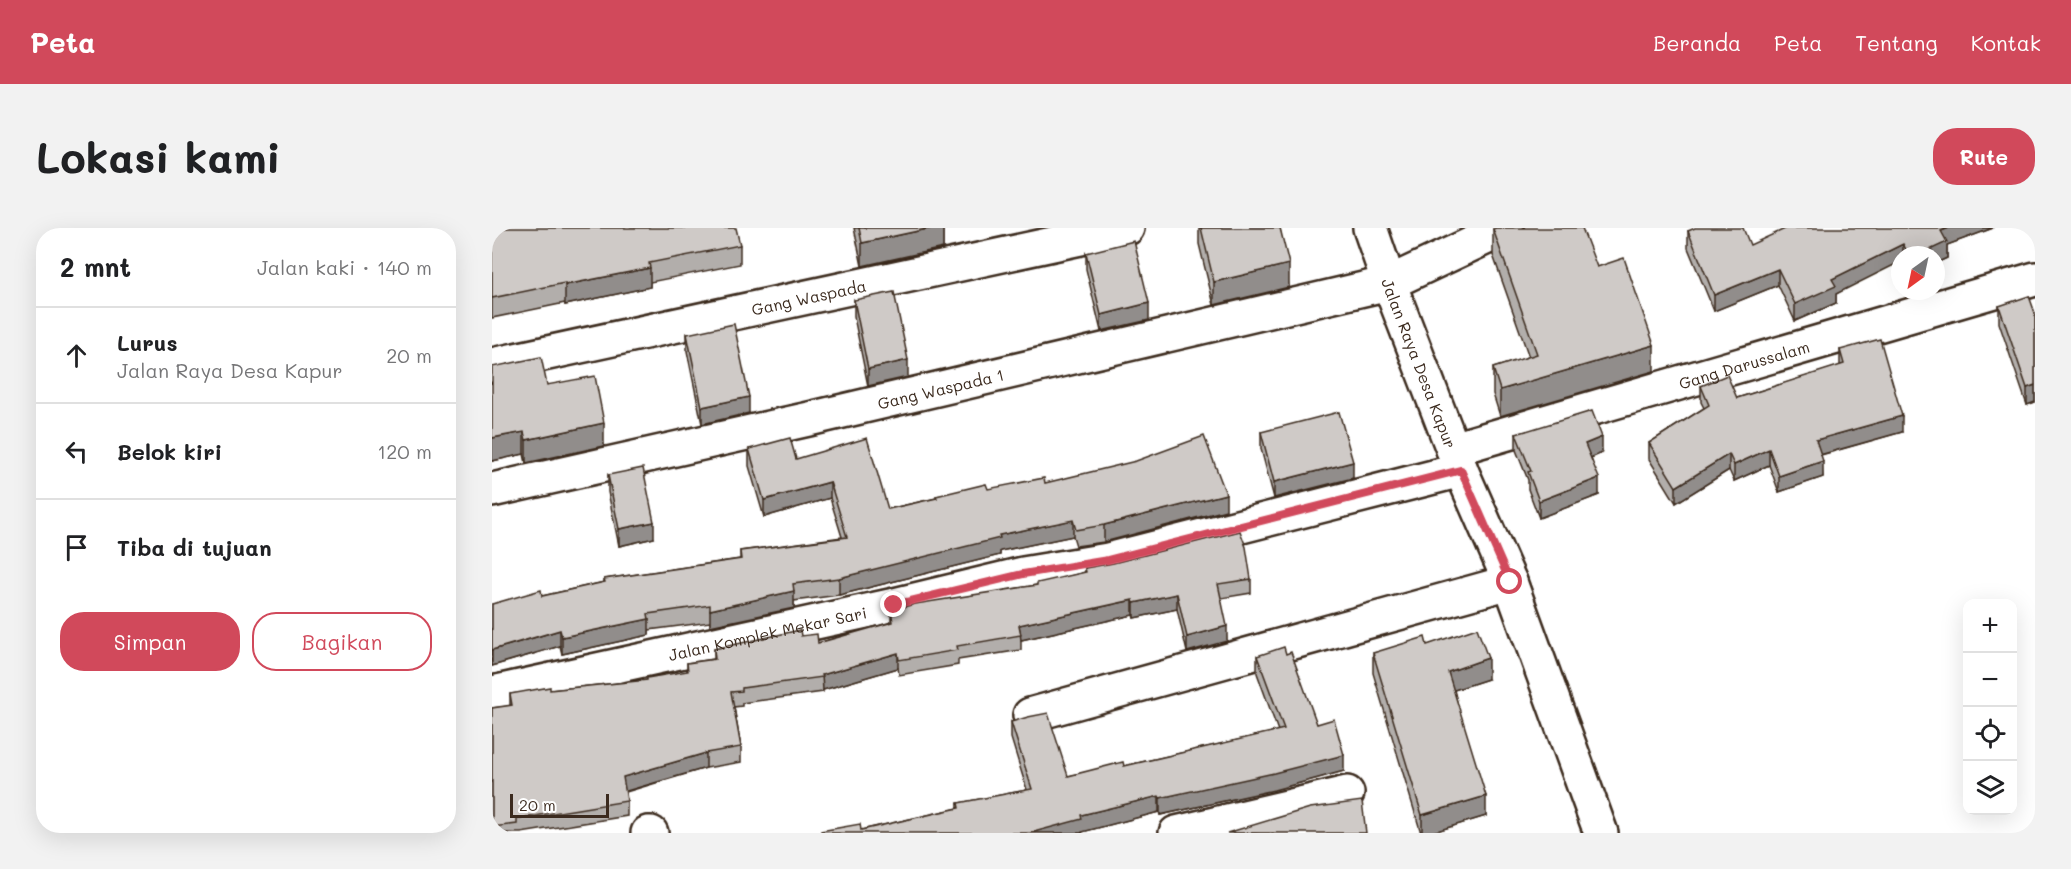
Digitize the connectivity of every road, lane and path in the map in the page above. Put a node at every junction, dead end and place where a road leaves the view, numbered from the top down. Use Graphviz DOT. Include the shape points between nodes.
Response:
graph roads {
  1 [pos="1127,228"];
  2 [pos="1370,228"];
  3 [pos="1506,228"];
  4 [pos="2035,279"];
  5 [pos="1389,283"];
  6 [pos="492,365"];
  7 [pos="1457,459"];
  8 [pos="492,490"];
  9 [pos="1510,582"];
  10 [pos="492,693"];
  11 [pos="1029,715"];
  12 [pos="1347,793"];
  13 [pos="1176,833"];
  14 [pos="1601,833"];
  1 -- 6 [label="street, Gang Waspada"];
  2 -- 5 [label="street, Jalan Raya Desa Kapur"];
  3 -- 5 [label="street, Gang Waspada 1"];
  4 -- 7 [label="street, Gang Darussalam"];
  5 -- 7 [label="street, Jalan Raya Desa Kapur"];
  5 -- 8 [label="street, Gang Waspada 1"];
  7 -- 9 [label="street, Jalan Raya Desa Kapur"];
  7 -- 10 [label="street, Jalan Komplek Mekar Sari" via="1108,560 1023,574"];
  9 -- 11 [label="street"];
  9 -- 14 [label="street, Jalan Raya Desa Kapur"];
  12 -- 13 [label="street"];
}
